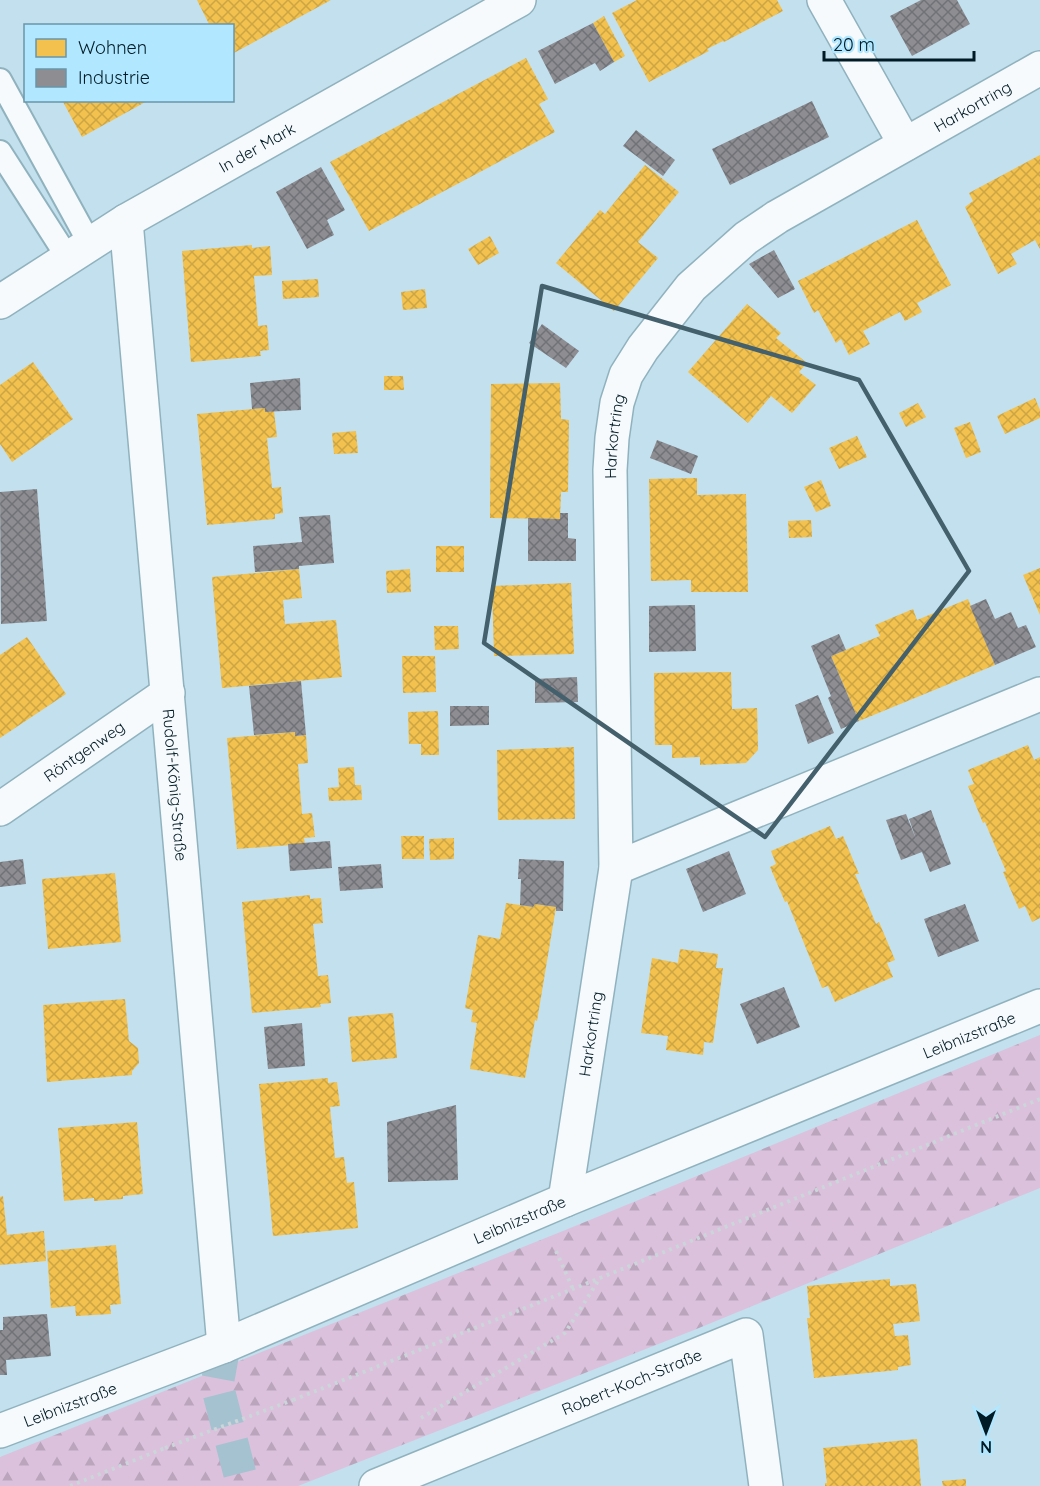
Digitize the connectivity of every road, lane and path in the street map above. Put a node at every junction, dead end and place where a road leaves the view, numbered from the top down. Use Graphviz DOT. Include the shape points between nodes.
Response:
graph roads {
  1 [pos="519,0"];
  2 [pos="824,0"];
  3 [pos="1040,68"];
  4 [pos="0,80"];
  5 [pos="905,144"];
  6 [pos="0,152"];
  7 [pos="126,221"];
  8 [pos="79,251"];
  9 [pos="0,302"];
  10 [pos="168,693"];
  11 [pos="1040,694"];
  12 [pos="0,809"];
  13 [pos="616,868"];
  14 [pos="1040,1006"];
  15 [pos="1040,1099"];
  16 [pos="565,1200"];
  17 [pos="552,1242"];
  18 [pos="600,1277"];
  19 [pos="573,1289"];
  20 [pos="224,1346"];
  21 [pos="413,1423"];
  22 [pos="0,1431"];
  23 [pos="70,1486"];
  24 [pos="376,1486"];
  25 [pos="766,1486"];
  1 -- 7 [label="street, In der Mark"];
  2 -- 5 [label="street"];
  3 -- 5 [label="street, Harkortring"];
  4 -- 8 [label="lane"];
  5 -- 13 [label="street, Harkortring" via="746,238 691,287 626,375 617,404 610,470"];
  6 -- 8 [label="lane"];
  7 -- 8 [label="street, In der Mark"];
  7 -- 10 [label="street, Rudolf-König-Straße"];
  8 -- 9 [label="street, In der Mark"];
  10 -- 12 [label="street, Röntgenweg"];
  10 -- 20 [label="street, Rudolf-König-Straße"];
  11 -- 13 [label="street"];
  13 -- 16 [label="street, Harkortring"];
  14 -- 16 [label="street, Leibnizstraße"];
  15 -- 18 [label="path"];
  16 -- 20 [label="street, Leibnizstraße"];
  17 -- 19 [label="path"];
  18 -- 19 [label="path"];
  18 -- 21 [label="path" via="565,1333"];
  19 -- 23 [label="path, bridge"];
  20 -- 22 [label="street, Leibnizstraße"];
  24 -- 25 [label="street, Robert-Koch-Straße" via="746,1335"];
}
